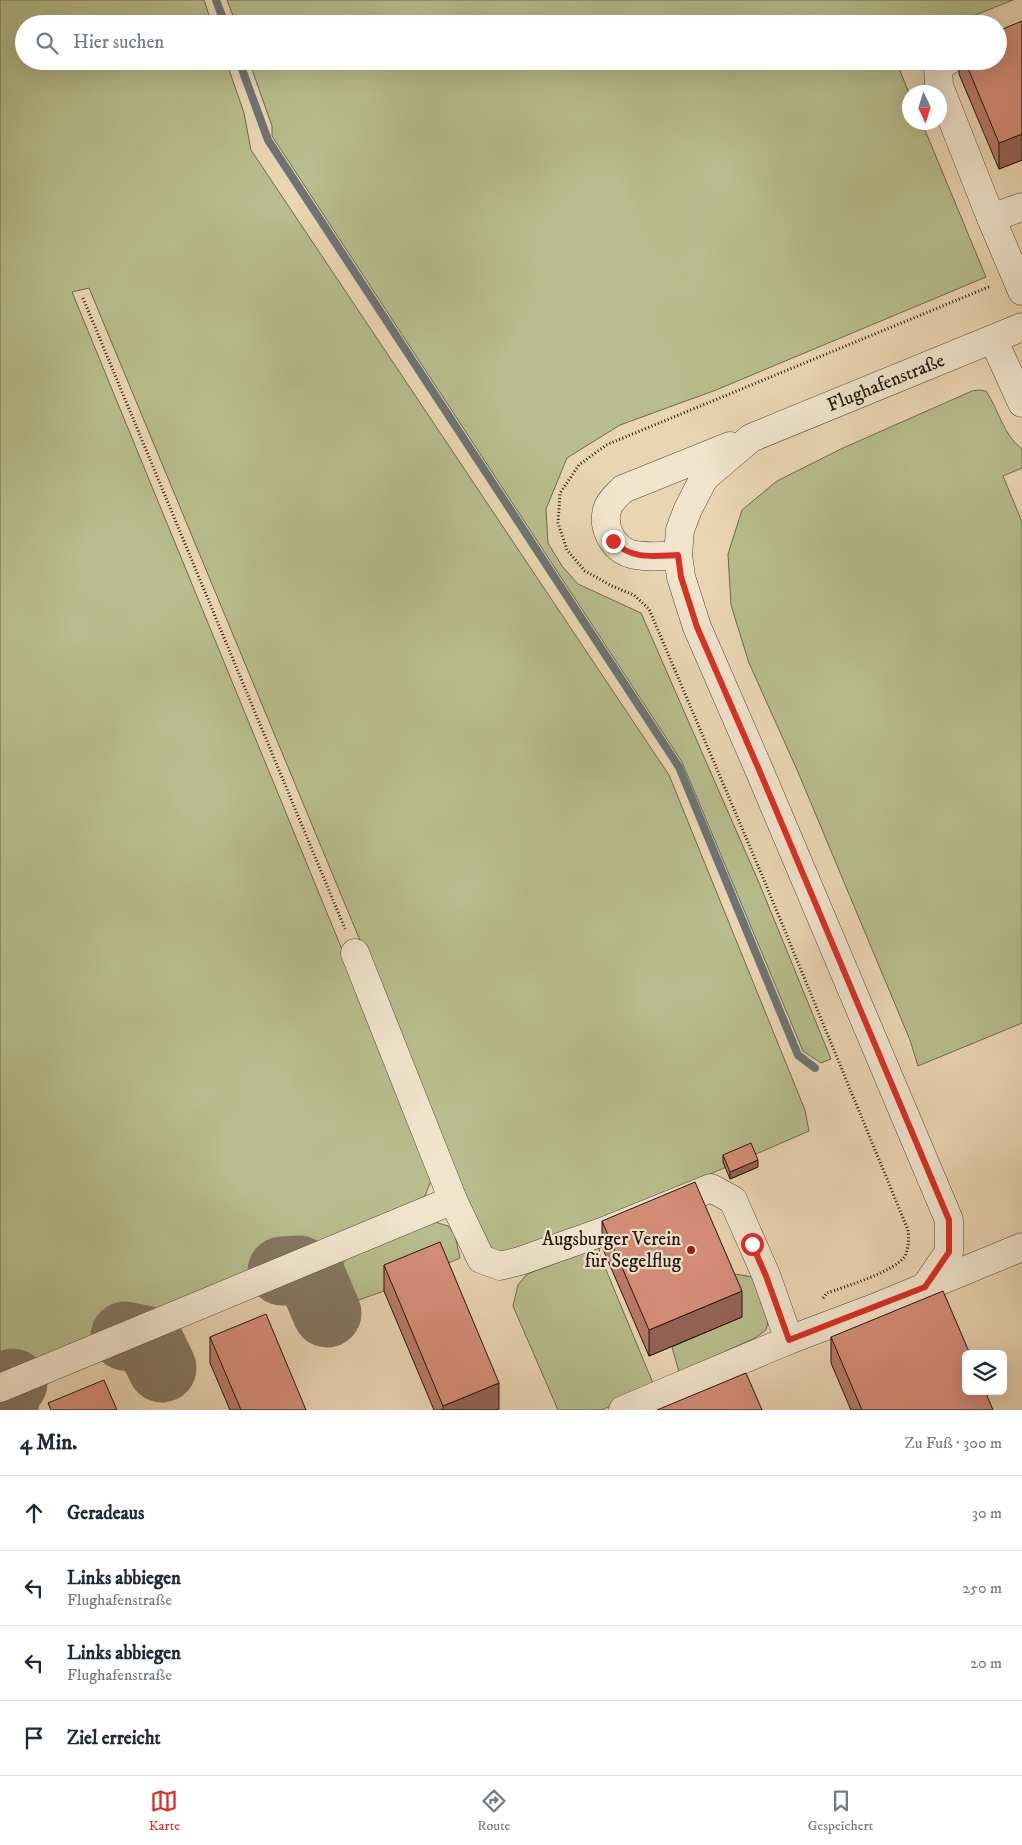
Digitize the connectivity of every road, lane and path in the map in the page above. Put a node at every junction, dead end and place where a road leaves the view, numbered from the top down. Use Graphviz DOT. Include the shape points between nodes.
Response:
graph roads {
  1 [pos="938,70"];
  2 [pos="1022,206"];
  3 [pos="991,218"];
  4 [pos="1022,291"];
  5 [pos="83,298"];
  6 [pos="1022,328"];
  7 [pos="993,340"];
  8 [pos="1022,403"];
  9 [pos="751,438"];
  10 [pos="678,555"];
  11 [pos="355,953"];
  12 [pos="453,1200"];
  13 [pos="1022,1247"];
  14 [pos="925,1287"];
  15 [pos="789,1340"];
  16 [pos="0,1388"];
  17 [pos="623,1410"];
  1 -- 3 [label="street" via="938,86"];
  2 -- 3 [label="street"];
  3 -- 4 [label="street"];
  5 -- 11 [label="path"];
  6 -- 7 [label="street, Flughafenstraße"];
  7 -- 8 [label="street"];
  7 -- 9 [label="street, Flughafenstraße"];
  9 -- 10 [label="street, Flughafenstraße" via="704,478 680,530"];
  9 -- 10 [label="street, Flughafenstraße" via="623,489 614,498 607,513 607,530 621,549 643,556"];
  10 -- 14 [label="street, Flughafenstraße" via="681,577 697,627 949,1220 949,1252"];
  11 -- 12 [label="street"];
  12 -- 15 [label="street" via="481,1259 500,1266 602,1232 711,1188 733,1200"];
  12 -- 16 [label="street"];
  13 -- 14 [label="street"];
  14 -- 15 [label="street"];
  15 -- 17 [label="street"];
}
